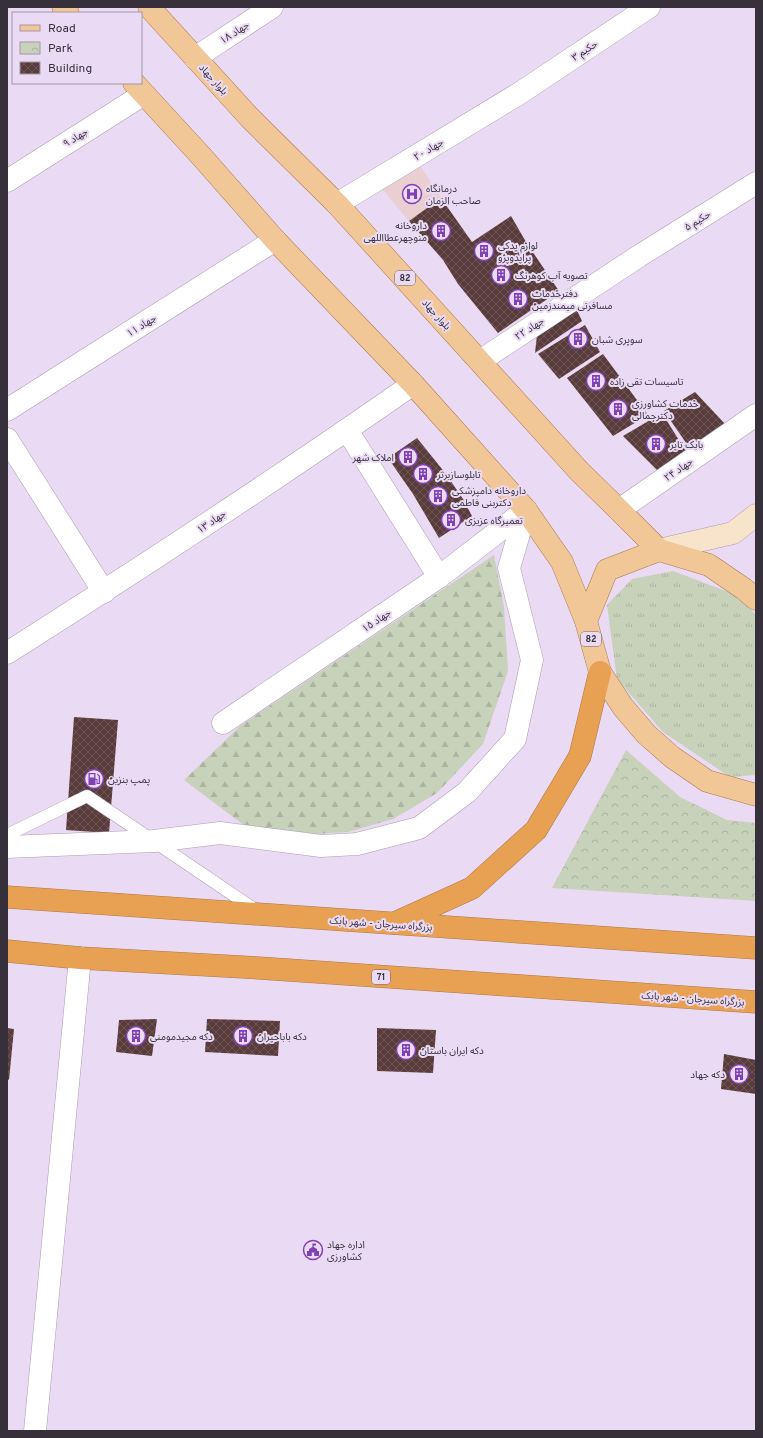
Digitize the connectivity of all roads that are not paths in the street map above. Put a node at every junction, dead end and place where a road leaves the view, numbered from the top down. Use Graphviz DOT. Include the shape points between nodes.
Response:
graph roads {
  1 [pos="149,7"];
  2 [pos="272,7"];
  3 [pos="649,7"];
  4 [pos="195,58"];
  5 [pos="139,88"];
  6 [pos="520,93"];
  7 [pos="7,181"];
  8 [pos="756,183"];
  9 [pos="337,204"];
  10 [pos="275,240"];
  11 [pos="639,256"];
  12 [pos="480,361"];
  13 [pos="413,384"];
  14 [pos="7,410"];
  15 [pos="756,415"];
  16 [pos="347,430"];
  17 [pos="7,439"];
  18 [pos="526,510"];
  19 [pos="620,510"];
  20 [pos="756,515"];
  21 [pos="659,550"];
  22 [pos="439,577"];
  23 [pos="104,592"];
  24 [pos="756,599"];
  25 [pos="586,622"];
  26 [pos="7,653"];
  27 [pos="600,672"];
  28 [pos="223,724"];
  29 [pos="756,795"];
  30 [pos="7,835"];
  31 [pos="154,841"];
  32 [pos="7,847"];
  33 [pos="7,896"];
  34 [pos="263,915"];
  35 [pos="394,924"];
  36 [pos="756,948"];
  37 [pos="7,951"];
  38 [pos="80,958"];
  39 [pos="756,1002"];
  40 [pos="35,1431"];
  1 -- 4 [label="main road, بلوار جهاد / 82"];
  2 -- 4 [label="street, جهاد ۱۸"];
  3 -- 6 [label="street, حکیم ۳"];
  4 -- 9 [label="main road, بلوار جهاد / 82" via="251,119"];
  5 -- 7 [label="street, جهاد ۹"];
  5 -- 10 [label="main road, 82"];
  6 -- 9 [label="street, جهاد ۲۰"];
  8 -- 11 [label="street, حکیم ۵"];
  9 -- 12 [label="main road, بلوار جهاد / 82"];
  10 -- 13 [label="main road, 82"];
  10 -- 14 [label="street, جهاد ۱۱"];
  11 -- 12 [label="street, جهاد ۲۲"];
  12 -- 19 [label="main road, بلوار جهاد / 82" via="579,471"];
  13 -- 16 [label="street, جهاد ۱۳"];
  13 -- 18 [label="main road, 82"];
  15 -- 19 [label="street, جهاد ۲۴"];
  16 -- 22 [label="street"];
  16 -- 23 [label="street, جهاد ۱۳"];
  17 -- 23 [label="street"];
  18 -- 22 [label="street, جهاد ۱۵"];
  18 -- 25 [label="main road, 82" via="562,562"];
  18 -- 31 [label="street" via="509,568 532,660 515,738 467,792 419,828 357,844 321,846 220,833"];
  19 -- 21 [label="main road, بلوار جهاد / 82"];
  20 -- 21 [label="street" via="733,533"];
  21 -- 24 [label="main road, 82" via="709,565"];
  21 -- 25 [label="main road, 82" via="607,570"];
  22 -- 28 [label="street, جهاد ۱۵"];
  23 -- 26 [label="street, جهاد ۱۳"];
  25 -- 27 [label="main road, 82"];
  27 -- 29 [label="main road, 82" via="623,708 646,734 672,757 707,781"];
  27 -- 35 [label="highway, 82" via="580,756 536,830 472,888"];
  30 -- 31 [label="lane" via="86,796"];
  31 -- 32 [label="street"];
  31 -- 34 [label="lane"];
  33 -- 34 [label="highway, بزرگراه سیرجان - شهر بابک"];
  34 -- 35 [label="highway, بزرگراه سیرجان - شهر بابک"];
  35 -- 36 [label="highway, بزرگراه سیرجان - شهر بابک"];
  37 -- 38 [label="highway, بزرگراه سیرجان - شهر بابک / 71"];
  38 -- 39 [label="highway, بزرگراه سیرجان - شهر بابک / 71"];
  38 -- 40 [label="street"];
}
